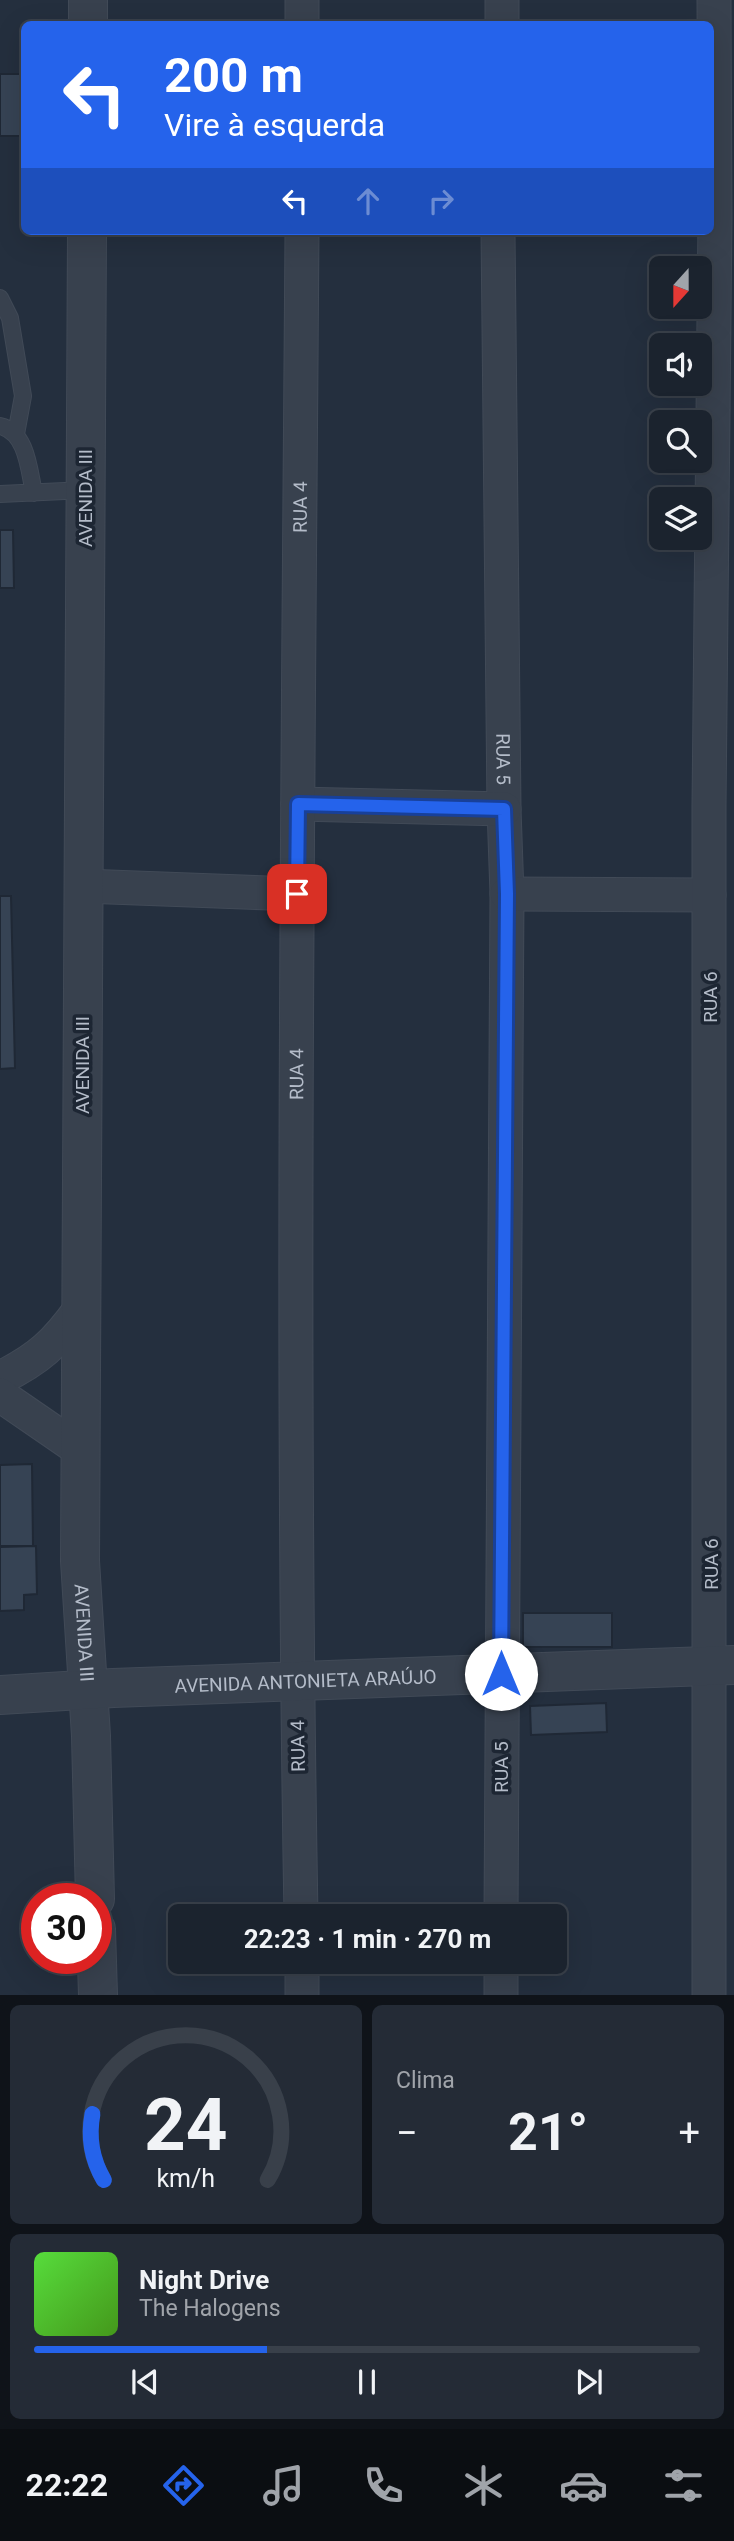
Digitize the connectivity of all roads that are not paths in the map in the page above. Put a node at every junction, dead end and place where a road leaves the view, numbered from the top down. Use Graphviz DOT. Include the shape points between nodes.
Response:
graph roads {
  1 [pos="88,0"];
  2 [pos="302,0"];
  3 [pos="502,0"];
  4 [pos="714,0"];
  5 [pos="88,21"];
  6 [pos="302,21"];
  7 [pos="502,21"];
  8 [pos="714,21"];
  9 [pos="714,135"];
  10 [pos="725,217"];
  11 [pos="87,235"];
  12 [pos="302,235"];
  13 [pos="498,235"];
  14 [pos="0,298"];
  15 [pos="17,358"];
  16 [pos="0,359"];
  17 [pos="0,426"];
  18 [pos="16,434"];
  19 [pos="86,490"];
  20 [pos="34,493"];
  21 [pos="0,494"];
  22 [pos="298,804"];
  23 [pos="722,806"];
  24 [pos="504,809"];
  25 [pos="83,886"];
  26 [pos="297,894"];
  27 [pos="507,894"];
  28 [pos="709,895"];
  29 [pos="81,1308"];
  30 [pos="0,1378"];
  31 [pos="0,1395"];
  32 [pos="80,1450"];
  33 [pos="722,1666"];
  34 [pos="501,1674"];
  35 [pos="298,1682"];
  36 [pos="88,1690"];
  37 [pos="0,1695"];
  38 [pos="94,1883"];
  39 [pos="301,1904"];
  40 [pos="501,1904"];
  41 [pos="97,1974"];
  42 [pos="302,1974"];
  43 [pos="501,1974"];
  44 [pos="98,1995"];
  45 [pos="302,1995"];
  46 [pos="501,1995"];
  47 [pos="709,1995"];
  1 -- 5 [label="street"];
  2 -- 6 [label="street"];
  3 -- 7 [label="street"];
  4 -- 8 [label="street, RUA 6"];
  9 -- 10 [label="street, RUA 6"];
  10 -- 23 [label="street, RUA 6"];
  11 -- 19 [label="street, AVENIDA III"];
  12 -- 22 [label="street, RUA 4"];
  13 -- 24 [label="street, RUA 5"];
  14 -- 15 [label="lane" via="10,318"];
  15 -- 16 [label="lane"];
  15 -- 18 [label="lane" via="23,396"];
  17 -- 18 [label="lane"];
  18 -- 20 [label="lane" via="27,455"];
  19 -- 20 [label="lane"];
  19 -- 25 [label="street, AVENIDA III"];
  20 -- 21 [label="lane"];
  22 -- 24 [label="street"];
  22 -- 26 [label="street, RUA 4"];
  23 -- 28 [label="street, RUA 6"];
  24 -- 27 [label="street, RUA 5"];
  25 -- 26 [label="street"];
  25 -- 29 [label="street, AVENIDA III"];
  26 -- 35 [label="street, RUA 4"];
  27 -- 28 [label="street"];
  27 -- 34 [label="street, RUA 5"];
  28 -- 33 [label="street, RUA 6"];
  29 -- 30 [label="street" via="42,1354"];
  29 -- 32 [label="street, AVENIDA III"];
  31 -- 32 [label="street"];
  32 -- 36 [label="street, AVENIDA III" via="80,1561"];
  33 -- 34 [label="street, AVENIDA ANTONIETA ARAÚJO"];
  33 -- 47 [label="street, RUA 6"];
  34 -- 35 [label="street, AVENIDA ANTONIETA ARAÚJO"];
  34 -- 40 [label="street, RUA 5"];
  35 -- 36 [label="street, AVENIDA ANTONIETA ARAÚJO"];
  35 -- 39 [label="street, RUA 4"];
  36 -- 37 [label="street, AVENIDA ANTONIETA ARAÚJO"];
  36 -- 38 [label="street, AVENIDA III"];
  41 -- 44 [label="street"];
  42 -- 45 [label="street"];
  43 -- 46 [label="street"];
}
